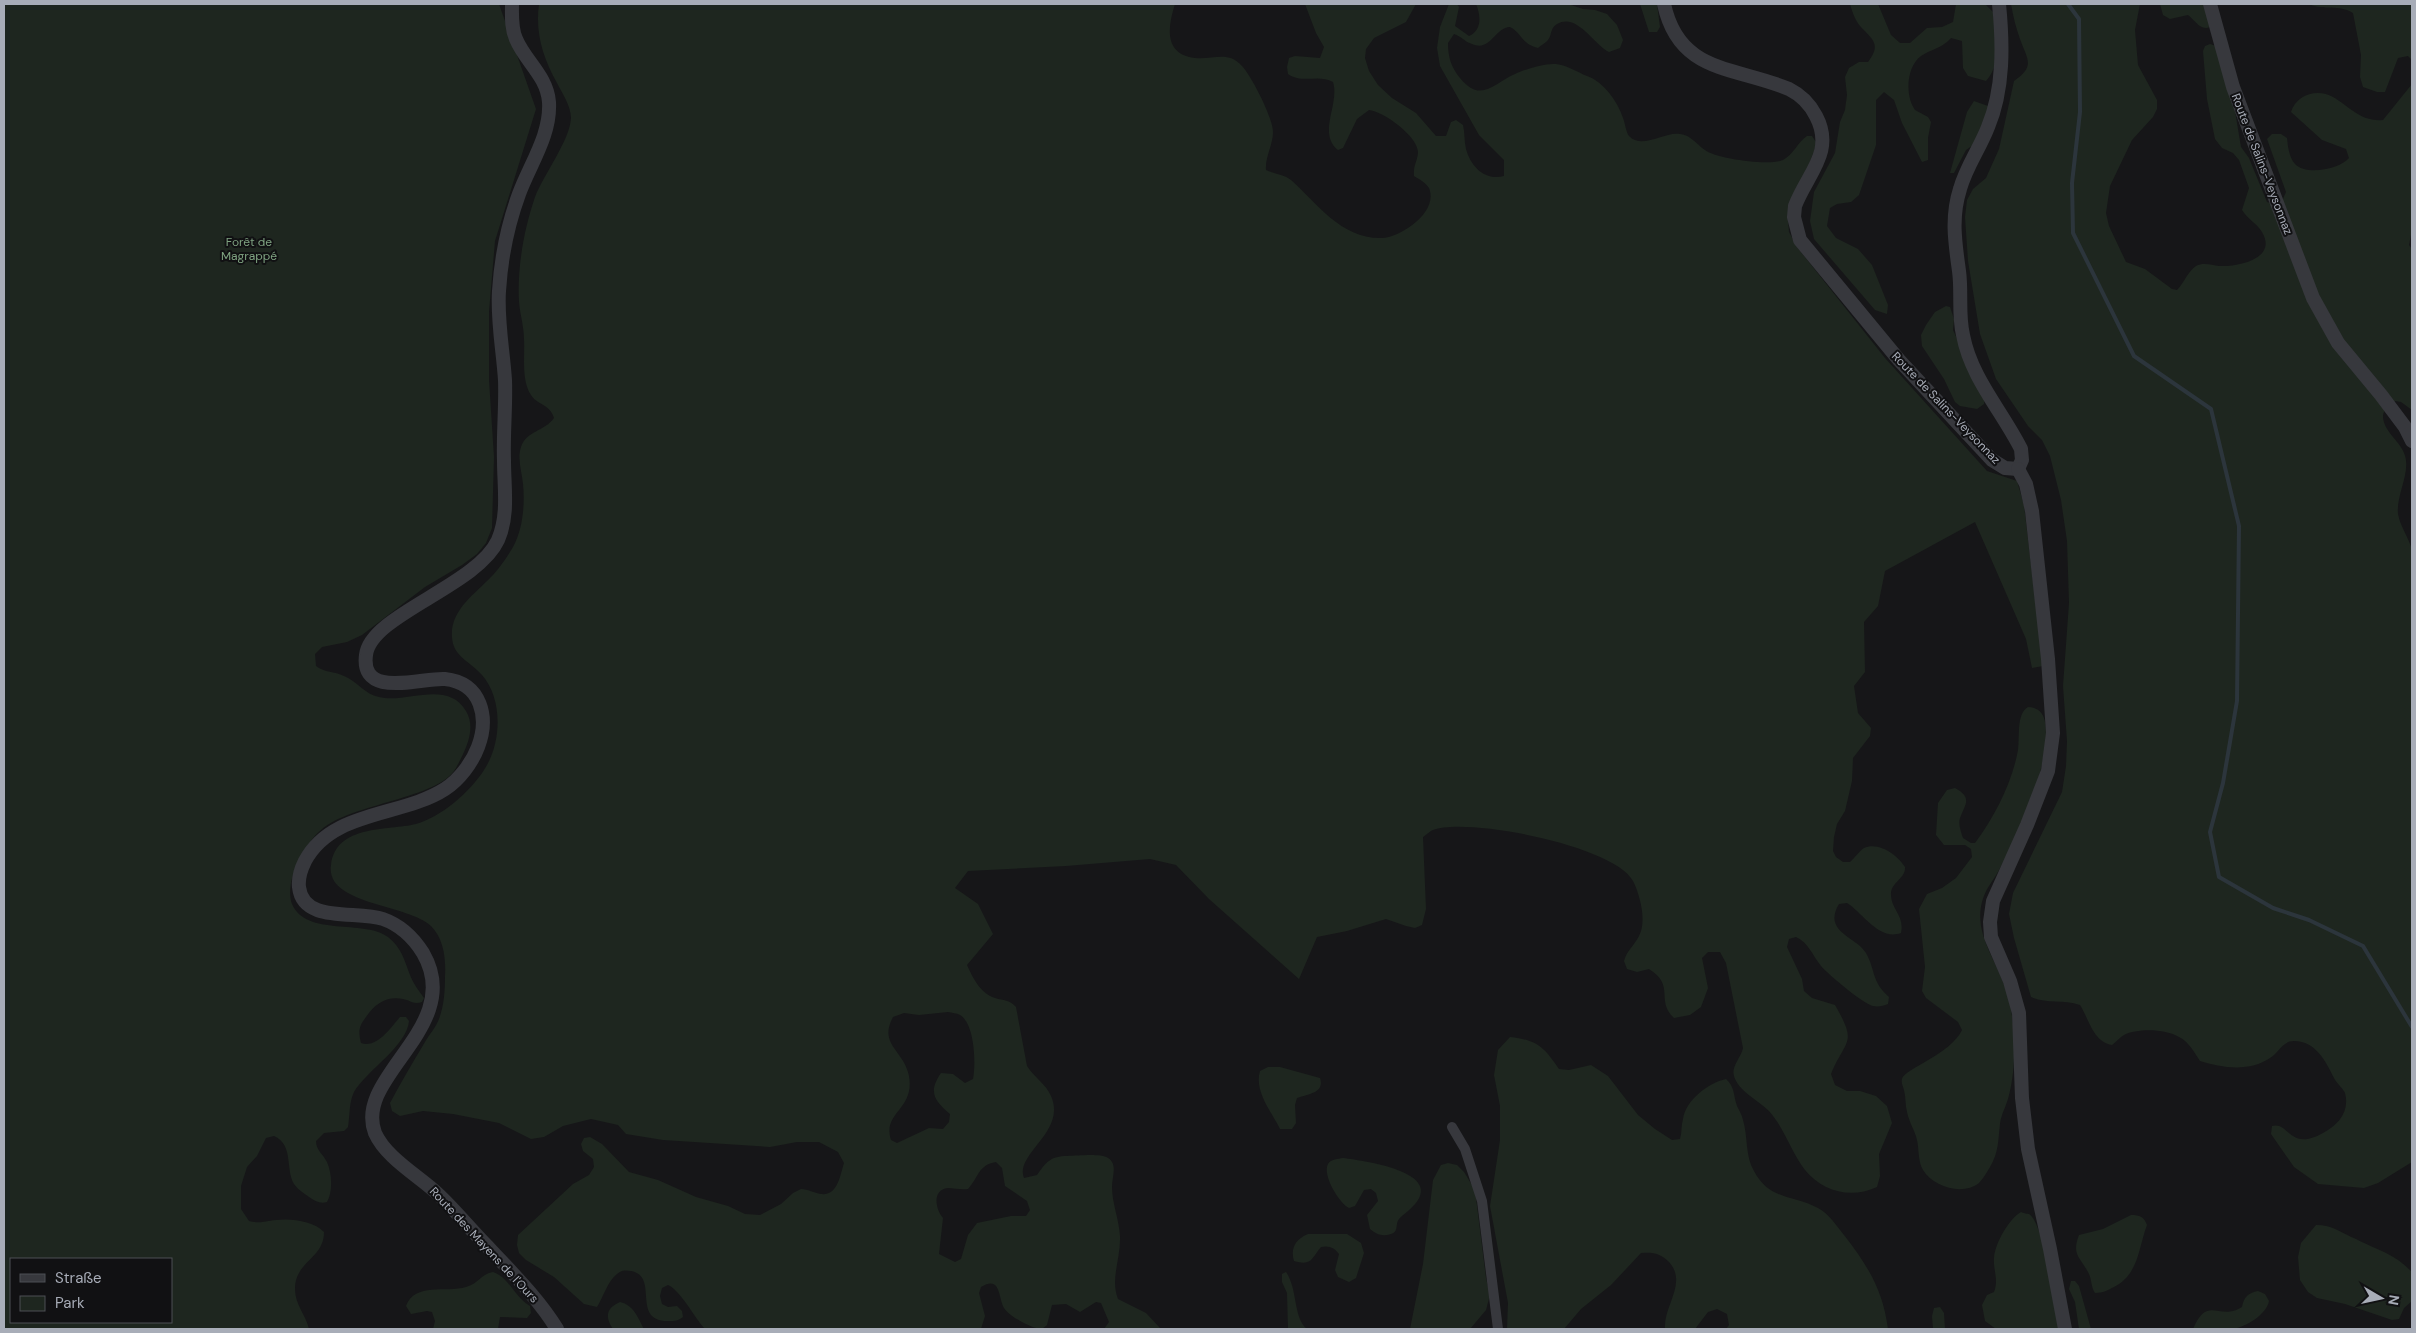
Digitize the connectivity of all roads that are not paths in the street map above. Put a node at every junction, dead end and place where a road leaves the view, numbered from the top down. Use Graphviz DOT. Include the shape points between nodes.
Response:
graph roads {
  1 [pos="512,4"];
  2 [pos="1664,4"];
  3 [pos="1999,4"];
  4 [pos="2210,4"];
  5 [pos="2412,441"];
  6 [pos="2018,468"];
  7 [pos="1452,1127"];
  8 [pos="557,1329"];
  9 [pos="1498,1329"];
  10 [pos="2064,1329"];
  1 -- 8 [label="street, Route des Mayens de l'Ours" via="515,37 545,84 549,106 546,130 514,213 499,285 505,385 504,521 496,545 483,560 378,633 368,646 365,659 372,676 382,682 397,684 446,679 467,688 476,696 484,724 469,765 444,789 353,822 321,841 308,855 298,882 301,896 314,910 387,920 406,932 422,951 432,980 430,1005 420,1030 376,1099 373,1112 375,1131 384,1146 452,1208 511,1271"];
  2 -- 6 [label="street, Route de Salins-Veysonnaz" via="1672,31 1689,52 1718,66 1789,90 1811,107 1822,129 1823,146 1795,206 1794,217 1800,240 1899,360 1981,449 1997,464"];
  3 -- 6 [label="street, Route de Salins-Veysonnaz" via="2001,49 1997,98 1989,126 1960,188 1954,240 1965,345 1976,373 2021,449 2022,460"];
  4 -- 5 [label="street, Route de Salins-Veysonnaz" via="2233,87 2313,298 2338,343 2387,403"];
  6 -- 10 [label="street" via="2026,484 2032,511 2053,733 2048,771 1993,901 1990,922 1991,937 2010,981 2019,1013 2028,1149"];
  7 -- 9 [label="street" via="1465,1149 1482,1201"];
}
